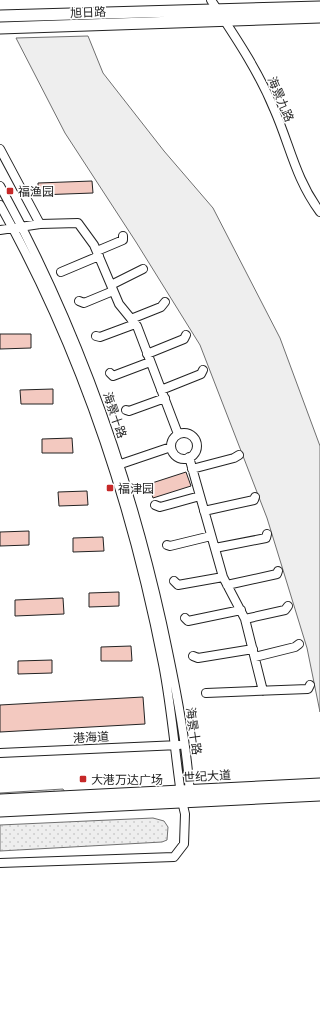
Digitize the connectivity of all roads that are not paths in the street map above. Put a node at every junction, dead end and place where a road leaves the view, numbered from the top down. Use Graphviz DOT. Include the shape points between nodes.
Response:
graph roads {
  1 [pos="211,0"];
  2 [pos="320,7"];
  3 [pos="221,12"];
  4 [pos="0,16"];
  5 [pos="320,17"];
  6 [pos="0,28"];
  7 [pos="0,149"];
  8 [pos="0,186"];
  9 [pos="0,205"];
  10 [pos="320,205"];
  11 [pos="320,212"];
  12 [pos="40,224"];
  13 [pos="17,228"];
  14 [pos="0,230"];
  15 [pos="123,236"];
  16 [pos="98,253"];
  17 [pos="143,269"];
  18 [pos="61,272"];
  19 [pos="112,288"];
  20 [pos="79,301"];
  21 [pos="165,302"];
  22 [pos="133,322"];
  23 [pos="186,335"];
  24 [pos="96,336"];
  25 [pos="147,354"];
  26 [pos="150,362"];
  27 [pos="203,370"];
  28 [pos="110,373"];
  29 [pos="161,390"];
  30 [pos="164,398"];
  31 [pos="126,410"];
  32 [pos="178,434"];
  33 [pos="171,447"];
  34 [pos="239,455"];
  35 [pos="189,457"];
  36 [pos="116,466"];
  37 [pos="192,469"];
  38 [pos="200,496"];
  39 [pos="255,498"];
  40 [pos="155,505"];
  41 [pos="204,511"];
  42 [pos="267,534"];
  43 [pos="211,536"];
  44 [pos="167,545"];
  45 [pos="215,548"];
  46 [pos="278,571"];
  47 [pos="222,577"];
  48 [pos="174,581"];
  49 [pos="227,585"];
  50 [pos="288,606"];
  51 [pos="241,610"];
  52 [pos="185,618"];
  53 [pos="245,619"];
  54 [pos="299,644"];
  55 [pos="254,653"];
  56 [pos="193,656"];
  57 [pos="310,685"];
  58 [pos="263,691"];
  59 [pos="206,693"];
  60 [pos="180,745"];
  61 [pos="0,753"];
  62 [pos="320,784"];
  63 [pos="320,795"];
  64 [pos="185,796"];
  65 [pos="0,800"];
  66 [pos="0,810"];
  67 [pos="0,863"];
  1 -- 3 [label="street, 海景九路"];
  2 -- 3 [label="main road, 旭日路"];
  3 -- 4 [label="main road, 旭日路"];
  3 -- 5 [label="main road, 旭日路"];
  3 -- 6 [label="main road, 旭日路"];
  3 -- 10 [label="street, 海景九路" via="272,96 300,168"];
  3 -- 11 [label="street, 海景九路" via="266,91 293,164"];
  7 -- 12 [label="street"];
  8 -- 13 [label="street, 海景十路"];
  9 -- 13 [label="street, 海景十路"];
  12 -- 13 [label="street"];
  12 -- 16 [label="street" via="78,223"];
  13 -- 14 [label="street"];
  13 -- 36 [label="street, 海景十路"];
  15 -- 16 [label="street" via="123,240"];
  16 -- 18 [label="street"];
  16 -- 19 [label="street"];
  17 -- 19 [label="street"];
  19 -- 20 [label="street" via="84,302"];
  19 -- 22 [label="street" via="119,304"];
  21 -- 22 [label="street"];
  22 -- 24 [label="street" via="100,337"];
  22 -- 25 [label="street"];
  23 -- 25 [label="street" via="184,339"];
  25 -- 26 [label="street"];
  26 -- 28 [label="street" via="114,376"];
  26 -- 29 [label="street"];
  27 -- 29 [label="street" via="201,374"];
  29 -- 30 [label="street"];
  30 -- 31 [label="street"];
  30 -- 32 [label="street"];
  32 -- 33 [label="street"];
  32 -- 35 [label="street" via="186,433 195,440 196,448"];
  33 -- 35 [label="street" via="178,457"];
  33 -- 36 [label="street"];
  34 -- 37 [label="street"];
  35 -- 37 [label="street"];
  36 -- 60 [label="street, 海景十路"];
  37 -- 38 [label="street"];
  38 -- 40 [label="street" via="160,507"];
  38 -- 41 [label="street"];
  39 -- 41 [label="street"];
  41 -- 43 [label="street"];
  42 -- 45 [label="street" via="266,538"];
  43 -- 44 [label="street"];
  43 -- 45 [label="street"];
  45 -- 47 [label="street"];
  46 -- 49 [label="street" via="277,574"];
  47 -- 48 [label="street" via="178,585"];
  47 -- 49 [label="street"];
  49 -- 51 [label="street"];
  50 -- 53 [label="street" via="285,610"];
  51 -- 52 [label="street" via="188,621"];
  51 -- 53 [label="street"];
  53 -- 55 [label="street"];
  54 -- 55 [label="street" via="295,647"];
  55 -- 56 [label="street" via="198,658"];
  55 -- 58 [label="street"];
  57 -- 58 [label="street" via="308,689"];
  58 -- 59 [label="street"];
  60 -- 61 [label="street, 港海道"];
  60 -- 64 [label="street, 海景十路"];
  62 -- 64 [label="main road, 世纪大道"];
  63 -- 64 [label="main road, 世纪大道"];
  64 -- 65 [label="main road, 世纪大道"];
  64 -- 66 [label="main road, 世纪大道"];
  64 -- 67 [label="street, 海景十路" via="184,844 174,857"];
}
